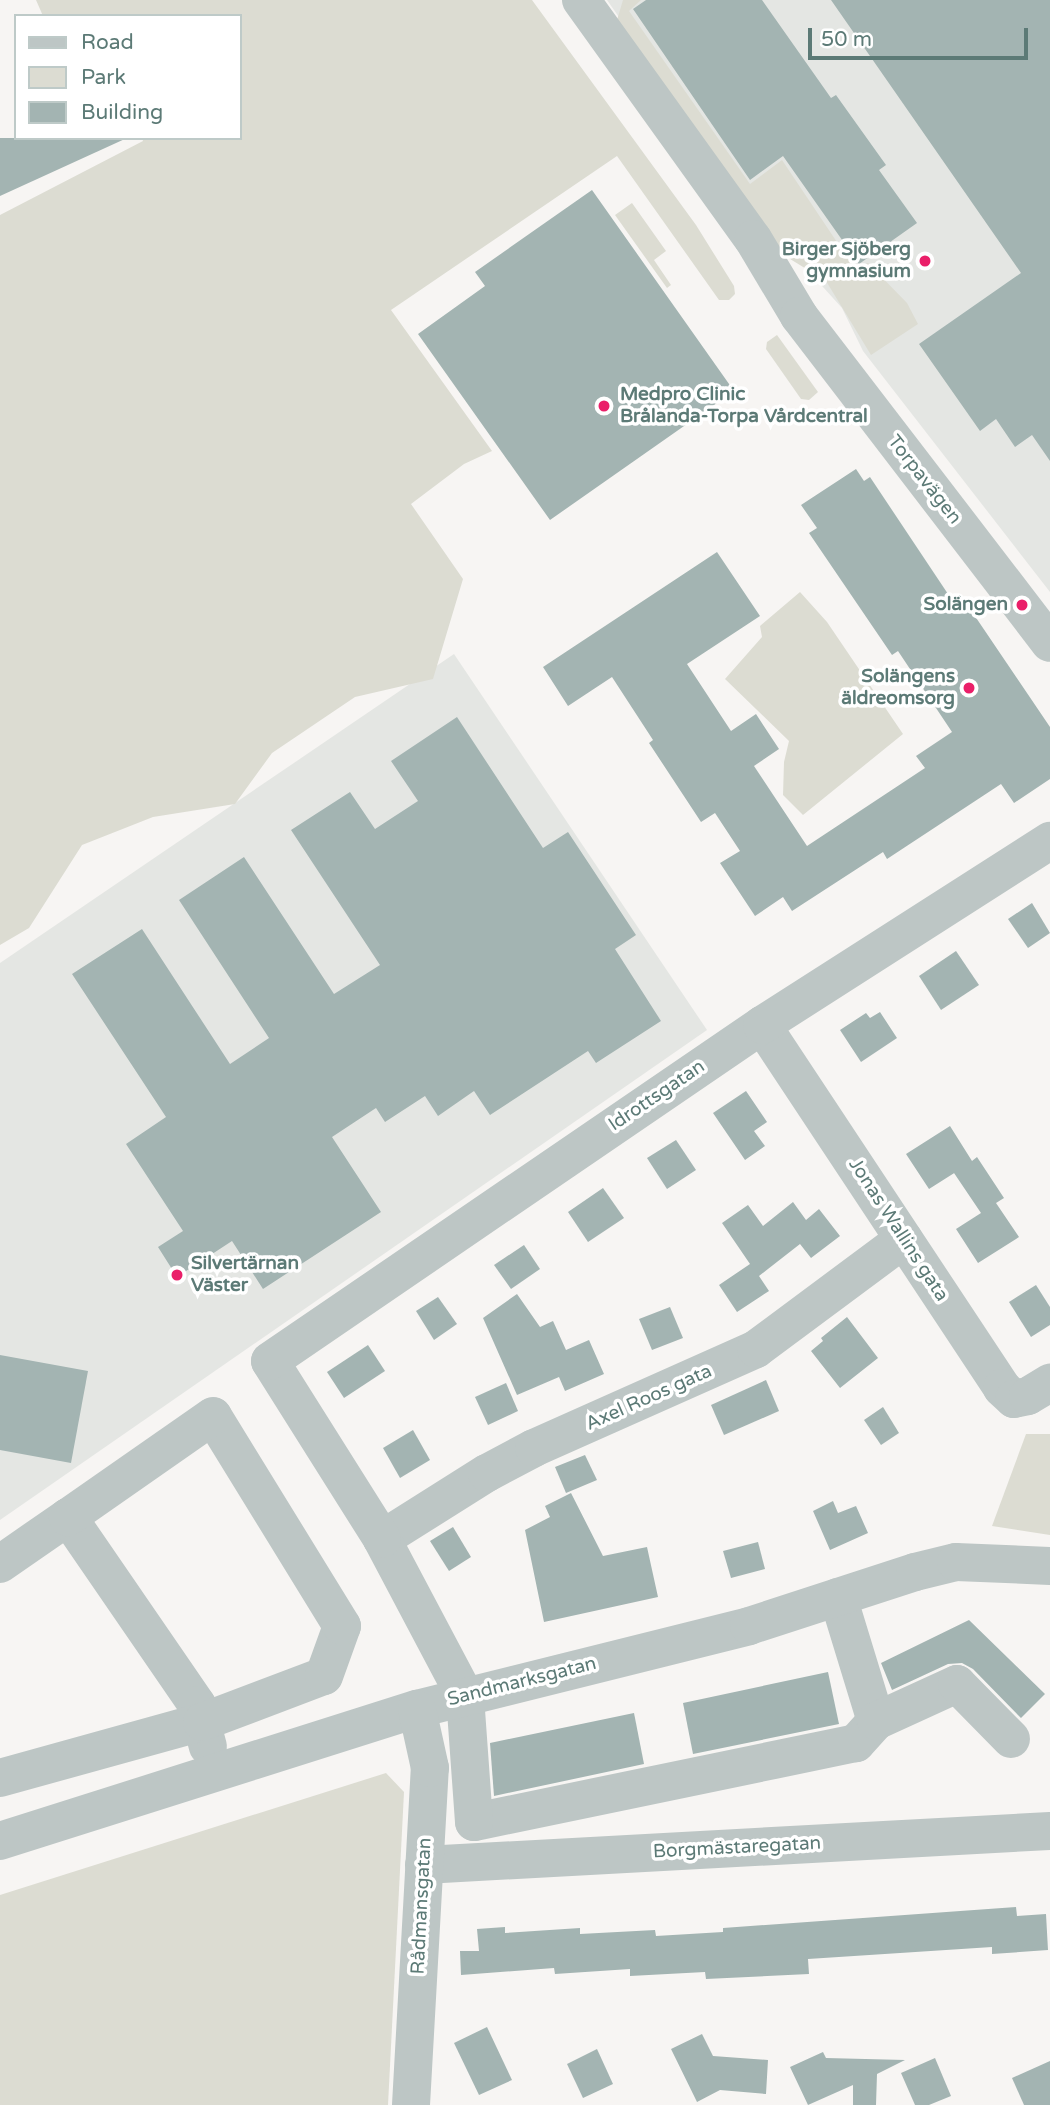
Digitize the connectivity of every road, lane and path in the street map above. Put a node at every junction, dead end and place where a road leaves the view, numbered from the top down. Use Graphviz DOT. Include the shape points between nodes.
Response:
graph roads {
  1 [pos="581,0"];
  2 [pos="1050,643"];
  3 [pos="1050,841"];
  4 [pos="762,1025"];
  5 [pos="904,1239"];
  6 [pos="1050,1382"];
  7 [pos="68,1517"];
  8 [pos="382,1539"];
  9 [pos="0,1564"];
  10 [pos="1050,1566"];
  11 [pos="838,1597"];
  12 [pos="465,1696"];
  13 [pos="417,1709"];
  14 [pos="876,1721"];
  15 [pos="202,1722"];
  16 [pos="1012,1739"];
  17 [pos="215,1773"];
  18 [pos="0,1778"];
  19 [pos="1050,1831"];
  20 [pos="0,1841"];
  21 [pos="424,1865"];
  22 [pos="411,2105"];
  1 -- 2 [label="street, Torpavägen" via="753,239 840,393"];
  3 -- 4 [label="street, Idrottsgatan"];
  4 -- 5 [label="street, Jonas Wallins gata"];
  4 -- 8 [label="street, Idrottsgatan" via="270,1361"];
  5 -- 6 [label="street, Jonas Wallins gata" via="1002,1388 1014,1399"];
  5 -- 8 [label="street, Axel Roos gata" via="756,1349 534,1448"];
  7 -- 9 [label="street"];
  7 -- 15 [label="street" via="197,1705"];
  7 -- 15 [label="street" via="213,1416 342,1626 324,1676"];
  8 -- 12 [label="street"];
  10 -- 11 [label="street, Sandmarksgatan" via="956,1562"];
  11 -- 12 [label="street, Sandmarksgatan" via="749,1626"];
  11 -- 14 [label="street"];
  12 -- 13 [label="street, Sandmarksgatan"];
  12 -- 14 [label="street" via="474,1822 856,1743"];
  13 -- 17 [label="street, Sandmarksgatan"];
  13 -- 21 [label="street, Rådmansgatan" via="430,1768"];
  14 -- 16 [label="street" via="957,1684"];
  15 -- 17 [label="street"];
  15 -- 18 [label="street"];
  17 -- 20 [label="street, Sandmarksgatan"];
  19 -- 21 [label="street, Borgmästaregatan"];
  21 -- 22 [label="street, Rådmansgatan"];
}
